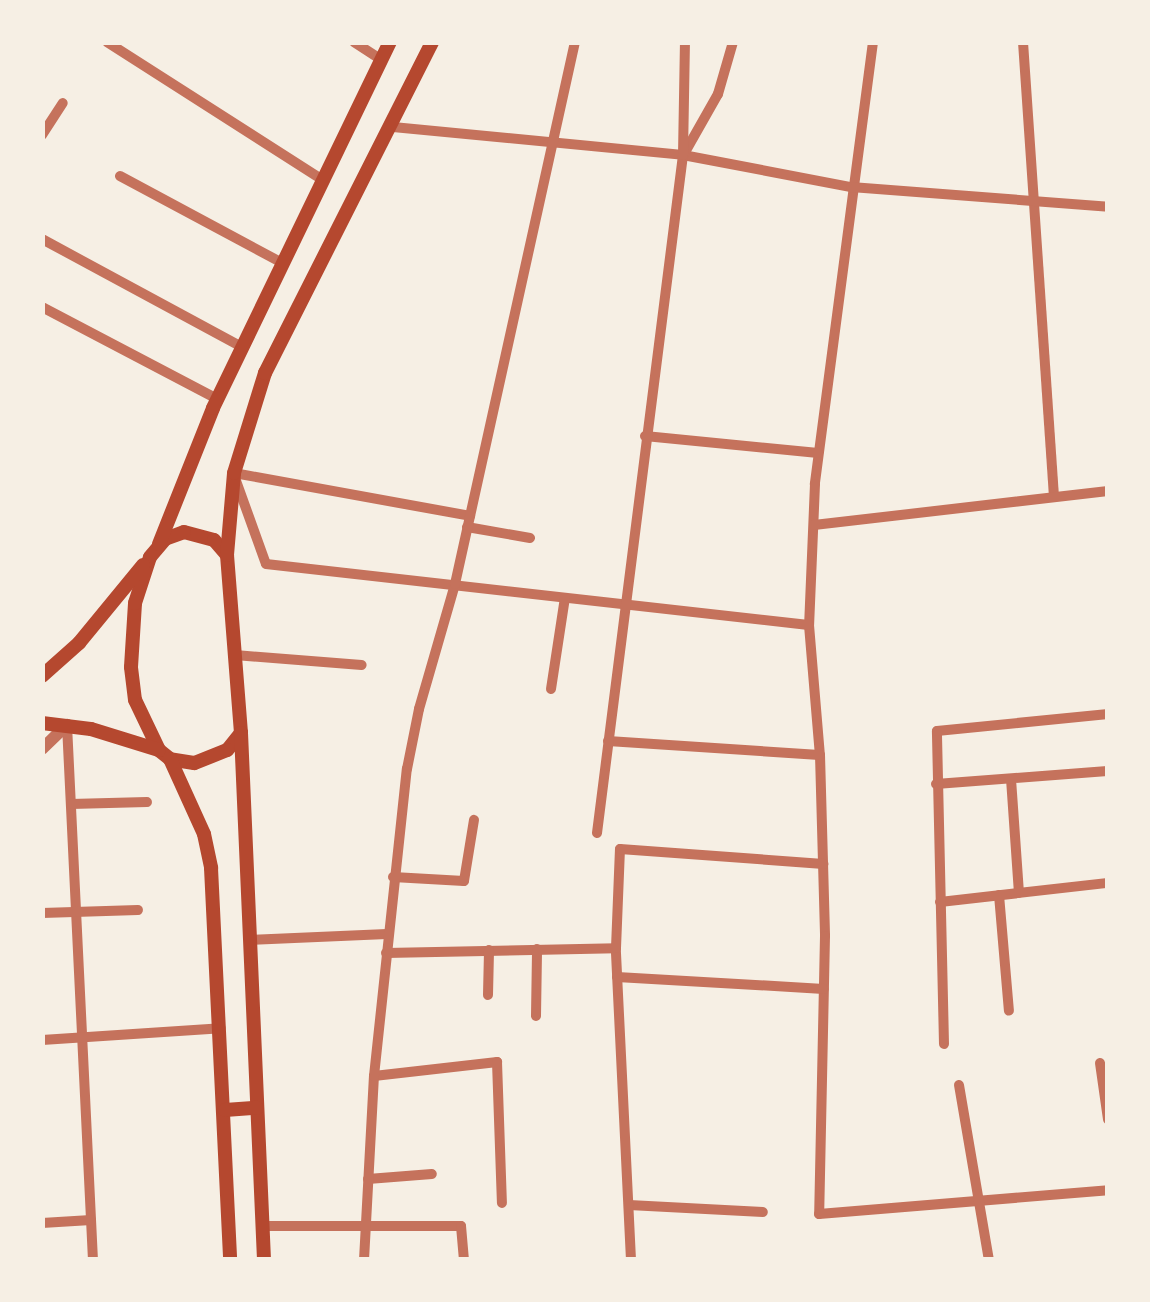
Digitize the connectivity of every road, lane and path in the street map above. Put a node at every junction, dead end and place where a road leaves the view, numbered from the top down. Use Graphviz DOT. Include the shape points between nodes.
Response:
graph roads {
  1 [pos="108,42"];
  2 [pos="354,42"];
  3 [pos="390,42"];
  4 [pos="432,42"];
  5 [pos="576,42"];
  6 [pos="685,42"];
  7 [pos="733,42"];
  8 [pos="873,42"];
  9 [pos="1023,42"];
  10 [pos="382,60"];
  11 [pos="63,103"];
  12 [pos="392,127"];
  13 [pos="42,136"];
  14 [pos="553,145"];
  15 [pos="683,155"];
  16 [pos="120,176"];
  17 [pos="324,182"];
  18 [pos="850,187"];
  19 [pos="1031,201"];
  20 [pos="1108,207"];
  21 [pos="42,239"];
  22 [pos="282,263"];
  23 [pos="42,306"];
  24 [pos="242,347"];
  25 [pos="218,398"];
  26 [pos="646,436"];
  27 [pos="818,453"];
  28 [pos="234,473"];
  29 [pos="1108,491"];
  30 [pos="1054,497"];
  31 [pos="469,521"];
  32 [pos="814,524"];
  33 [pos="530,538"];
  34 [pos="154,551"];
  35 [pos="227,555"];
  36 [pos="455,584"];
  37 [pos="566,598"];
  38 [pos="624,605"];
  39 [pos="809,625"];
  40 [pos="235,656"];
  41 [pos="362,665"];
  42 [pos="42,676"];
  43 [pos="551,689"];
  44 [pos="1108,714"];
  45 [pos="42,723"];
  46 [pos="67,726"];
  47 [pos="242,733"];
  48 [pos="608,741"];
  49 [pos="42,748"];
  50 [pos="164,754"];
  51 [pos="820,755"];
  52 [pos="1108,771"];
  53 [pos="1012,778"];
  54 [pos="936,784"];
  55 [pos="147,802"];
  56 [pos="71,804"];
  57 [pos="474,820"];
  58 [pos="597,833"];
  59 [pos="823,864"];
  60 [pos="393,876"];
  61 [pos="1108,883"];
  62 [pos="1020,893"];
  63 [pos="998,895"];
  64 [pos="940,902"];
  65 [pos="138,910"];
  66 [pos="76,912"];
  67 [pos="42,913"];
  68 [pos="388,934"];
  69 [pos="250,940"];
  70 [pos="616,948"];
  71 [pos="488,950"];
  72 [pos="537,950"];
  73 [pos="386,953"];
  74 [pos="617,977"];
  75 [pos="824,989"];
  76 [pos="488,995"];
  77 [pos="1008,1010"];
  78 [pos="536,1016"];
  79 [pos="222,1028"];
  80 [pos="82,1037"];
  81 [pos="42,1040"];
  82 [pos="944,1044"];
  83 [pos="1100,1063"];
  84 [pos="374,1076"];
  85 [pos="959,1085"];
  86 [pos="257,1108"];
  87 [pos="225,1110"];
  88 [pos="1108,1120"];
  89 [pos="432,1174"];
  90 [pos="368,1179"];
  91 [pos="1108,1190"];
  92 [pos="981,1200"];
  93 [pos="502,1202"];
  94 [pos="629,1206"];
  95 [pos="763,1212"];
  96 [pos="92,1220"];
  97 [pos="42,1223"];
  98 [pos="366,1225"];
  99 [pos="262,1226"];
  100 [pos="230,1257"];
  101 [pos="93,1260"];
  102 [pos="264,1260"];
  103 [pos="364,1260"];
  104 [pos="464,1260"];
  105 [pos="631,1260"];
  106 [pos="989,1260"];
  1 -- 17 [label="street"];
  2 -- 10 [label="street"];
  3 -- 10 [label="main road"];
  4 -- 12 [label="main road"];
  5 -- 14 [label="street"];
  6 -- 15 [label="street"];
  7 -- 15 [label="street" via="718,94"];
  8 -- 18 [label="street"];
  9 -- 19 [label="street"];
  10 -- 17 [label="main road"];
  11 -- 13 [label="street"];
  12 -- 14 [label="street"];
  12 -- 28 [label="main road" via="265,373"];
  14 -- 15 [label="street"];
  14 -- 31 [label="street"];
  15 -- 18 [label="street"];
  15 -- 26 [label="street"];
  16 -- 22 [label="street"];
  17 -- 22 [label="main road"];
  18 -- 19 [label="street"];
  18 -- 27 [label="street"];
  19 -- 20 [label="street"];
  19 -- 30 [label="street"];
  21 -- 24 [label="street"];
  22 -- 24 [label="main road"];
  23 -- 25 [label="street"];
  24 -- 25 [label="main road"];
  25 -- 34 [label="main road"];
  26 -- 27 [label="street"];
  26 -- 38 [label="street"];
  27 -- 32 [label="street"];
  28 -- 31 [label="street"];
  28 -- 35 [label="main road"];
  28 -- 36 [label="street" via="266,564"];
  29 -- 30 [label="street"];
  30 -- 32 [label="street"];
  31 -- 33 [label="street"];
  31 -- 36 [label="street"];
  32 -- 39 [label="street"];
  34 -- 35 [label="main road" via="174,534 195,532"];
  34 -- 42 [label="main road" via="80,643"];
  34 -- 50 [label="main road" via="135,603 130,668 135,700"];
  35 -- 40 [label="main road"];
  36 -- 37 [label="street"];
  36 -- 60 [label="street" via="418,708"];
  37 -- 38 [label="street"];
  37 -- 43 [label="street"];
  38 -- 39 [label="street"];
  38 -- 48 [label="street"];
  39 -- 51 [label="street"];
  40 -- 41 [label="street"];
  40 -- 47 [label="main road"];
  44 -- 54 [label="street" via="937,731"];
  45 -- 46 [label="main road"];
  46 -- 49 [label="street"];
  46 -- 50 [label="main road"];
  46 -- 56 [label="street"];
  47 -- 50 [label="main road" via="207,761 194,764"];
  47 -- 69 [label="main road"];
  48 -- 51 [label="street"];
  48 -- 58 [label="street"];
  50 -- 79 [label="main road" via="204,834 212,868"];
  51 -- 59 [label="street"];
  52 -- 53 [label="street"];
  53 -- 54 [label="street"];
  53 -- 62 [label="street"];
  54 -- 64 [label="street"];
  55 -- 56 [label="street"];
  56 -- 66 [label="street"];
  57 -- 60 [label="street" via="464,881"];
  59 -- 70 [label="street" via="620,849"];
  59 -- 75 [label="street"];
  60 -- 68 [label="street"];
  61 -- 62 [label="street"];
  62 -- 63 [label="street"];
  63 -- 64 [label="street"];
  63 -- 77 [label="street"];
  64 -- 82 [label="street"];
  65 -- 66 [label="street"];
  66 -- 67 [label="street"];
  66 -- 80 [label="street"];
  68 -- 69 [label="street"];
  68 -- 73 [label="street"];
  69 -- 86 [label="main road"];
  70 -- 72 [label="street"];
  70 -- 74 [label="street"];
  71 -- 72 [label="street"];
  71 -- 73 [label="street"];
  71 -- 76 [label="street"];
  72 -- 78 [label="street"];
  73 -- 84 [label="street"];
  74 -- 75 [label="street"];
  74 -- 94 [label="street"];
  75 -- 92 [label="street" via="819,1214"];
  79 -- 80 [label="street"];
  79 -- 87 [label="main road"];
  80 -- 81 [label="street"];
  80 -- 96 [label="street"];
  83 -- 88 [label="street"];
  84 -- 90 [label="street"];
  84 -- 93 [label="street" via="497,1062"];
  85 -- 92 [label="street"];
  86 -- 87 [label="main road"];
  86 -- 99 [label="main road"];
  87 -- 100 [label="main road"];
  89 -- 90 [label="street"];
  90 -- 98 [label="street"];
  91 -- 92 [label="street"];
  92 -- 106 [label="street"];
  94 -- 95 [label="street"];
  94 -- 105 [label="street"];
  96 -- 97 [label="street"];
  96 -- 101 [label="street"];
  98 -- 99 [label="street"];
  98 -- 103 [label="street"];
  98 -- 104 [label="street" via="461,1226"];
  99 -- 102 [label="main road"];
}
